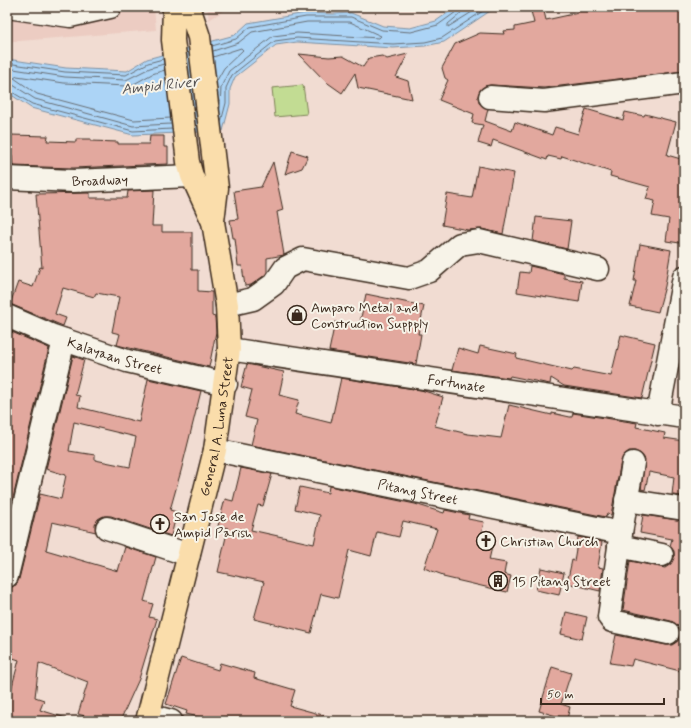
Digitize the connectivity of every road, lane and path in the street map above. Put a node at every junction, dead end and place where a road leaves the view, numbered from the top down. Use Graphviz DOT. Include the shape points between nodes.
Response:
graph roads {
  1 [pos="7,7"];
  2 [pos="110,7"];
  3 [pos="183,8"];
  4 [pos="684,83"];
  5 [pos="490,97"];
  6 [pos="190,169"];
  7 [pos="7,178"];
  8 [pos="213,222"];
  9 [pos="598,269"];
  10 [pos="684,277"];
  11 [pos="227,305"];
  12 [pos="680,313"];
  13 [pos="7,316"];
  14 [pos="64,340"];
  15 [pos="229,349"];
  16 [pos="226,384"];
  17 [pos="658,414"];
  18 [pos="684,417"];
  19 [pos="216,450"];
  20 [pos="633,463"];
  21 [pos="626,500"];
  22 [pos="684,508"];
  23 [pos="107,528"];
  24 [pos="620,540"];
  25 [pos="189,555"];
  26 [pos="662,555"];
  27 [pos="7,576"];
  28 [pos="668,633"];
  29 [pos="148,718"];
  30 [pos="171,721"];
  1 -- 2 [label="street" via="70,16"];
  3 -- 6 [label="main road, General A. Luna Street" via="173,40"];
  3 -- 8 [label="main road, General A. Luna Street" via="199,37 217,188"];
  4 -- 5 [label="street" via="544,101"];
  6 -- 7 [label="street, Broadway" via="73,181"];
  6 -- 8 [label="main road, General A. Luna Street"];
  8 -- 11 [label="main road, General A. Luna Street"];
  9 -- 11 [label="street" via="480,241 460,244 429,271 409,278 303,259 285,268 274,284 253,299"];
  10 -- 12 [label="street"];
  11 -- 15 [label="main road, General A. Luna Street"];
  12 -- 17 [label="street"];
  13 -- 14 [label="street, Kalayaan Street"];
  14 -- 16 [label="street, Kalayaan Street" via="127,361"];
  14 -- 27 [label="street"];
  15 -- 16 [label="main road, General A. Luna Street"];
  15 -- 17 [label="street, Fortunate"];
  16 -- 19 [label="main road, General A. Luna Street"];
  17 -- 18 [label="street, Fortunate"];
  19 -- 24 [label="street, Pitang Street"];
  19 -- 25 [label="main road, General A. Luna Street"];
  20 -- 21 [label="street"];
  21 -- 22 [label="street"];
  21 -- 24 [label="street"];
  23 -- 25 [label="street"];
  24 -- 26 [label="street, Pitang Street"];
  24 -- 28 [label="street" via="609,619"];
  25 -- 29 [label="main road, General A. Luna Street"];
  29 -- 30 [label="street"];
}
